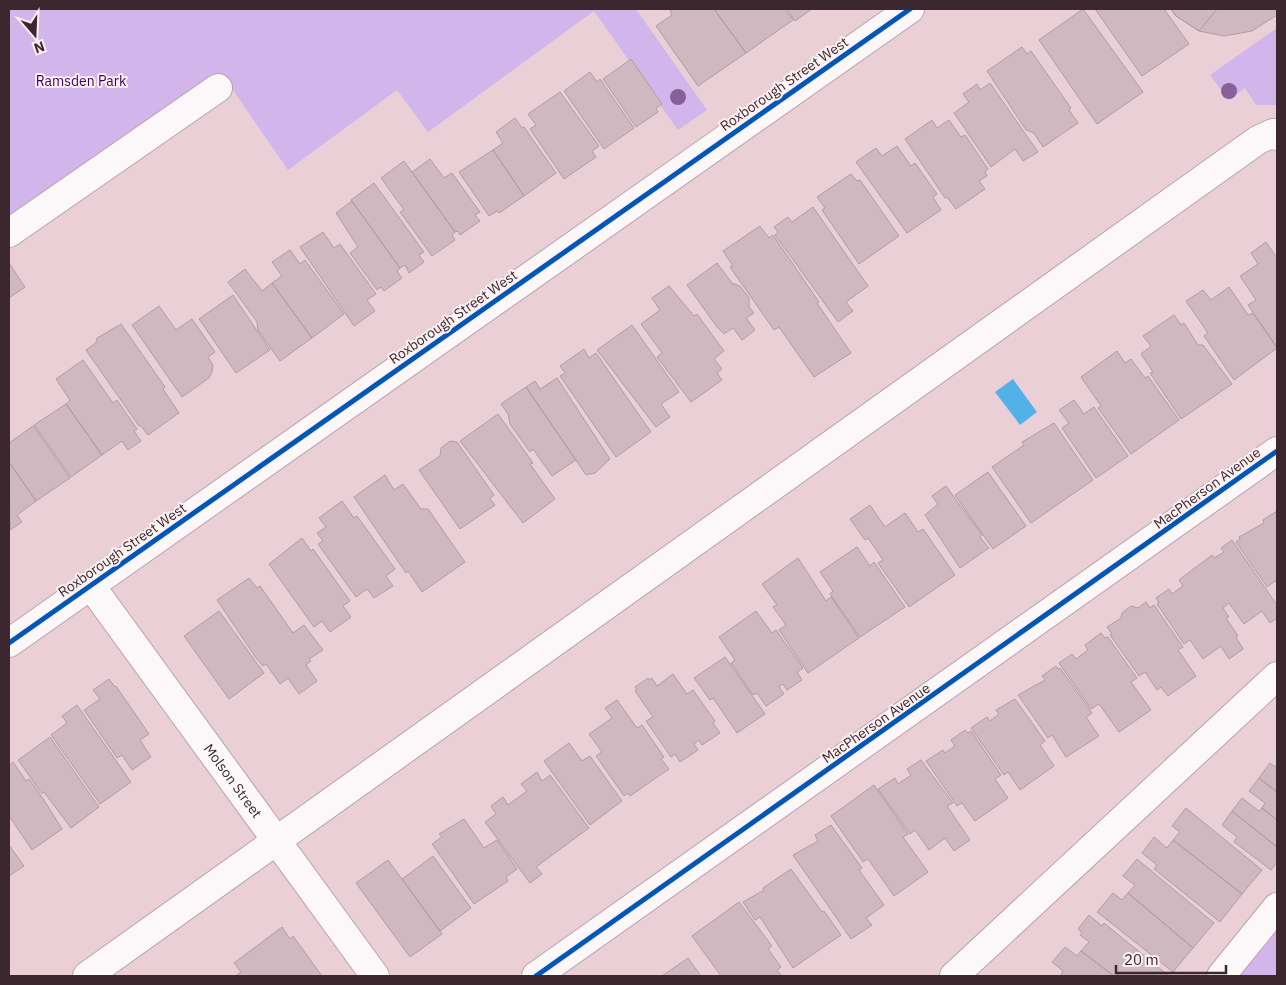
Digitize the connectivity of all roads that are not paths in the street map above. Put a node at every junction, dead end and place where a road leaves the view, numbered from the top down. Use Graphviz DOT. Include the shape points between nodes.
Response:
graph roads {
  1 [pos="910,9"];
  2 [pos="218,88"];
  3 [pos="1277,136"];
  4 [pos="9,233"];
  5 [pos="1277,451"];
  6 [pos="91,586"];
  7 [pos="9,643"];
  8 [pos="1277,676"];
  9 [pos="277,841"];
  10 [pos="1277,907"];
  11 [pos="87,976"];
  12 [pos="375,976"];
  13 [pos="536,976"];
  14 [pos="954,976"];
  15 [pos="1221,976"];
  1 -- 6 [label="street, Roxborough Street West"];
  2 -- 4 [label="street"];
  3 -- 9 [label="street" via="1273,133 1258,140 1221,166"];
  5 -- 13 [label="street, MacPherson Avenue"];
  6 -- 7 [label="street, Roxborough Street West"];
  6 -- 9 [label="street, Molson Street"];
  8 -- 14 [label="street"];
  9 -- 11 [label="street"];
  9 -- 12 [label="street, Molson Street"];
  10 -- 15 [label="street"];
}
